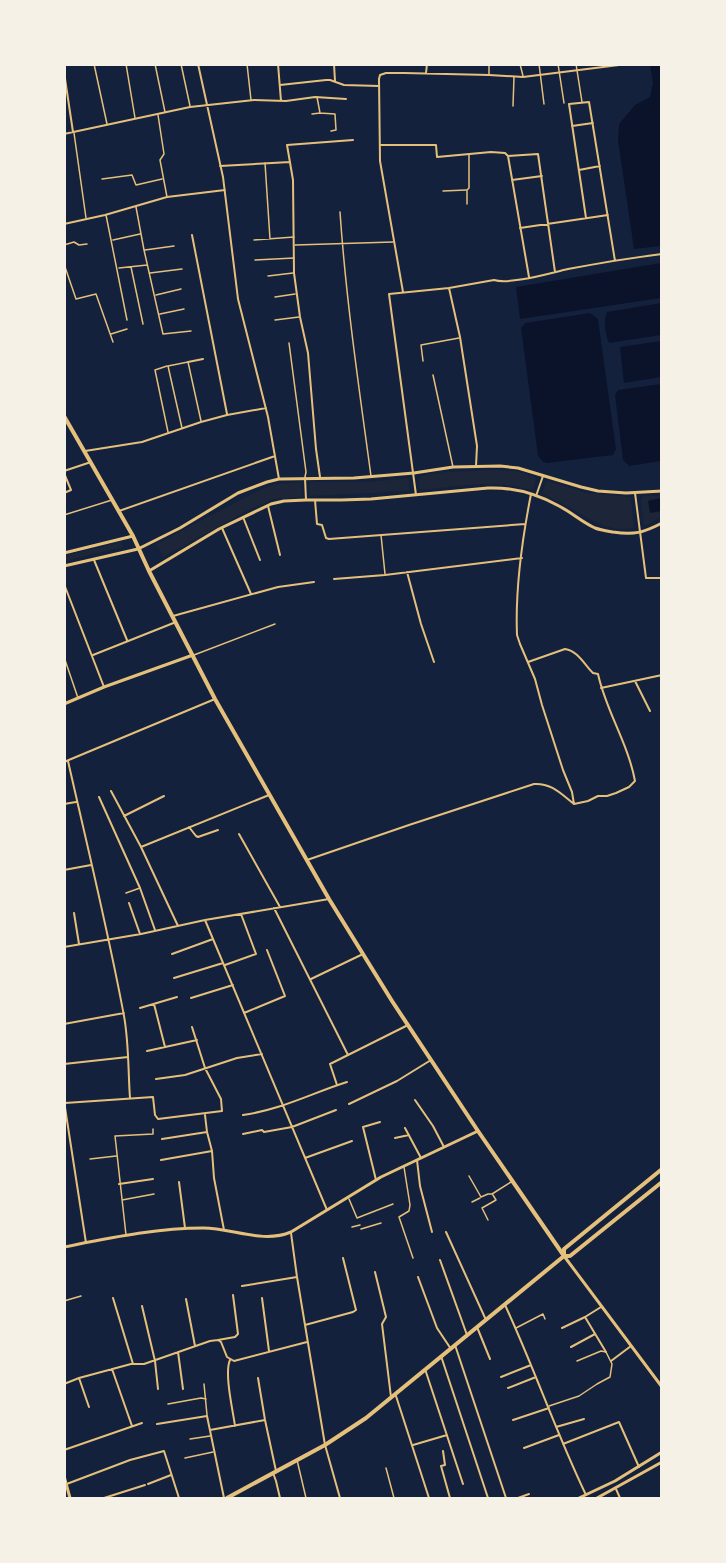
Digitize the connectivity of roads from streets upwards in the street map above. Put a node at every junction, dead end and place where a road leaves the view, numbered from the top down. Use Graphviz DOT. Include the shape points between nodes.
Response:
graph roads {
  1 [pos="198,64"];
  2 [pos="278,64"];
  3 [pos="334,64"];
  4 [pos="427,64"];
  5 [pos="627,64"];
  6 [pos="612,65"];
  7 [pos="594,67"];
  8 [pos="64,72"];
  9 [pos="426,73"];
  10 [pos="335,81"];
  11 [pos="280,85"];
  12 [pos="379,86"];
  13 [pos="346,99"];
  14 [pos="281,101"];
  15 [pos="207,105"];
  16 [pos="592,123"];
  17 [pos="572,126"];
  18 [pos="73,132"];
  19 [pos="64,134"];
  20 [pos="353,140"];
  21 [pos="380,144"];
  22 [pos="507,156"];
  23 [pos="290,162"];
  24 [pos="220,166"];
  25 [pos="600,166"];
  26 [pos="579,170"];
  27 [pos="542,176"];
  28 [pos="512,180"];
  29 [pos="225,190"];
  30 [pos="608,215"];
  31 [pos="586,218"];
  32 [pos="64,224"];
  33 [pos="548,224"];
  34 [pos="520,228"];
  35 [pos="192,234"];
  36 [pos="662,254"];
  37 [pos="615,261"];
  38 [pos="555,272"];
  39 [pos="529,277"];
  40 [pos="449,288"];
  41 [pos="403,292"];
  42 [pos="203,359"];
  43 [pos="188,362"];
  44 [pos="266,408"];
  45 [pos="227,415"];
  46 [pos="64,416"];
  47 [pos="85,451"];
  48 [pos="275,456"];
  49 [pos="91,462"];
  50 [pos="476,466"];
  51 [pos="64,472"];
  52 [pos="414,473"];
  53 [pos="543,475"];
  54 [pos="305,477"];
  55 [pos="320,477"];
  56 [pos="279,479"];
  57 [pos="662,491"];
  58 [pos="64,493"];
  59 [pos="635,493"];
  60 [pos="531,494"];
  61 [pos="416,495"];
  62 [pos="536,496"];
  63 [pos="306,500"];
  64 [pos="315,500"];
  65 [pos="267,506"];
  66 [pos="119,511"];
  67 [pos="243,517"];
  68 [pos="662,523"];
  69 [pos="525,524"];
  70 [pos="222,528"];
  71 [pos="640,533"];
  72 [pos="133,536"];
  73 [pos="138,549"];
  74 [pos="64,553"];
  75 [pos="280,555"];
  76 [pos="522,558"];
  77 [pos="94,560"];
  78 [pos="260,560"];
  79 [pos="64,566"];
  80 [pos="149,571"];
  81 [pos="407,572"];
  82 [pos="334,579"];
  83 [pos="314,582"];
  84 [pos="64,584"];
  85 [pos="662,584"];
  86 [pos="251,594"];
  87 [pos="173,616"];
  88 [pos="176,622"];
  89 [pos="127,640"];
  90 [pos="92,656"];
  91 [pos="193,656"];
  92 [pos="434,662"];
  93 [pos="528,662"];
  94 [pos="662,675"];
  95 [pos="635,681"];
  96 [pos="105,687"];
  97 [pos="601,688"];
  98 [pos="215,699"];
  99 [pos="64,704"];
  100 [pos="650,711"];
  101 [pos="66,761"];
  102 [pos="111,791"];
  103 [pos="269,795"];
  104 [pos="164,796"];
  105 [pos="99,797"];
  106 [pos="77,801"];
  107 [pos="64,804"];
  108 [pos="574,804"];
  109 [pos="124,816"];
  110 [pos="189,827"];
  111 [pos="218,830"];
  112 [pos="239,834"];
  113 [pos="141,847"];
  114 [pos="307,860"];
  115 [pos="64,865"];
  116 [pos="92,865"];
  117 [pos="65,870"];
  118 [pos="329,899"];
  119 [pos="129,903"];
  120 [pos="279,907"];
  121 [pos="274,908"];
  122 [pos="74,914"];
  123 [pos="241,914"];
  124 [pos="205,920"];
  125 [pos="178,926"];
  126 [pos="155,930"];
  127 [pos="140,934"];
  128 [pos="109,939"];
  129 [pos="213,939"];
  130 [pos="79,944"];
  131 [pos="64,946"];
  132 [pos="267,950"];
  133 [pos="172,954"];
  134 [pos="363,954"];
  135 [pos="224,964"];
  136 [pos="174,978"];
  137 [pos="310,980"];
  138 [pos="233,985"];
  139 [pos="177,997"];
  140 [pos="191,998"];
  141 [pos="154,1004"];
  142 [pos="140,1008"];
  143 [pos="124,1013"];
  144 [pos="244,1013"];
  145 [pos="64,1024"];
  146 [pos="408,1025"];
  147 [pos="192,1027"];
  148 [pos="196,1041"];
  149 [pos="165,1047"];
  150 [pos="147,1051"];
  151 [pos="262,1054"];
  152 [pos="348,1055"];
  153 [pos="128,1057"];
  154 [pos="431,1060"];
  155 [pos="64,1064"];
  156 [pos="206,1068"];
  157 [pos="156,1080"];
  158 [pos="347,1082"];
  159 [pos="337,1085"];
  160 [pos="130,1098"];
  161 [pos="415,1100"];
  162 [pos="65,1102"];
  163 [pos="349,1104"];
  164 [pos="284,1106"];
  165 [pos="336,1110"];
  166 [pos="205,1114"];
  167 [pos="243,1115"];
  168 [pos="380,1122"];
  169 [pos="292,1127"];
  170 [pos="405,1128"];
  171 [pos="478,1131"];
  172 [pos="207,1132"];
  173 [pos="243,1134"];
  174 [pos="409,1135"];
  175 [pos="395,1138"];
  176 [pos="162,1139"];
  177 [pos="352,1141"];
  178 [pos="444,1147"];
  179 [pos="212,1151"];
  180 [pos="305,1158"];
  181 [pos="419,1159"];
  182 [pos="160,1160"];
  183 [pos="662,1169"];
  184 [pos="153,1179"];
  185 [pos="376,1180"];
  186 [pos="179,1182"];
  187 [pos="662,1182"];
  188 [pos="119,1184"];
  189 [pos="327,1210"];
  190 [pos="185,1228"];
  191 [pos="224,1230"];
  192 [pos="291,1232"];
  193 [pos="432,1232"];
  194 [pos="446,1232"];
  195 [pos="86,1243"];
  196 [pos="64,1247"];
  197 [pos="564,1256"];
  198 [pos="343,1258"];
  199 [pos="440,1260"];
  200 [pos="375,1272"];
  201 [pos="297,1277"];
  202 [pos="418,1277"];
  203 [pos="242,1286"];
  204 [pos="233,1295"];
  205 [pos="113,1298"];
  206 [pos="262,1298"];
  207 [pos="186,1299"];
  208 [pos="505,1305"];
  209 [pos="142,1306"];
  210 [pos="601,1306"];
  211 [pos="585,1317"];
  212 [pos="486,1320"];
  213 [pos="305,1325"];
  214 [pos="477,1327"];
  215 [pos="562,1328"];
  216 [pos="595,1334"];
  217 [pos="467,1335"];
  218 [pos="218,1340"];
  219 [pos="308,1342"];
  220 [pos="195,1346"];
  221 [pos="631,1346"];
  222 [pos="453,1347"];
  223 [pos="571,1347"];
  224 [pos="178,1352"];
  225 [pos="269,1352"];
  226 [pos="606,1352"];
  227 [pos="441,1356"];
  228 [pos="490,1359"];
  229 [pos="155,1360"];
  230 [pos="230,1360"];
  231 [pos="611,1361"];
  232 [pos="133,1364"];
  233 [pos="531,1365"];
  234 [pos="112,1369"];
  235 [pos="425,1369"];
  236 [pos="501,1377"];
  237 [pos="536,1377"];
  238 [pos="79,1378"];
  239 [pos="258,1378"];
  240 [pos="64,1384"];
  241 [pos="662,1387"];
  242 [pos="508,1388"];
  243 [pos="158,1389"];
  244 [pos="183,1389"];
  245 [pos="393,1395"];
  246 [pos="89,1407"];
  247 [pos="548,1407"];
  248 [pos="584,1419"];
  249 [pos="265,1420"];
  250 [pos="513,1420"];
  251 [pos="142,1423"];
  252 [pos="157,1424"];
  253 [pos="132,1426"];
  254 [pos="235,1426"];
  255 [pos="556,1427"];
  256 [pos="210,1430"];
  257 [pos="447,1435"];
  258 [pos="559,1435"];
  259 [pos="563,1444"];
  260 [pos="325,1445"];
  261 [pos="412,1445"];
  262 [pos="524,1448"];
  263 [pos="64,1450"];
  264 [pos="443,1451"];
  265 [pos="662,1452"];
  266 [pos="662,1462"];
  267 [pos="639,1467"];
  268 [pos="275,1472"];
  269 [pos="64,1476"];
  270 [pos="171,1476"];
  271 [pos="66,1484"];
  272 [pos="464,1484"];
  273 [pos="616,1489"];
  274 [pos="529,1494"];
  275 [pos="586,1496"];
  276 [pos="70,1498"];
  277 [pos="104,1498"];
  278 [pos="179,1498"];
  279 [pos="225,1498"];
  280 [pos="280,1498"];
  281 [pos="340,1498"];
  282 [pos="429,1498"];
  283 [pos="450,1498"];
  284 [pos="488,1498"];
  285 [pos="507,1498"];
  286 [pos="518,1498"];
  287 [pos="579,1498"];
  288 [pos="597,1498"];
  289 [pos="620,1498"];
  1 -- 15 [label="street"];
  2 -- 11 [label="street"];
  3 -- 10 [label="street"];
  4 -- 9 [label="street"];
  5 -- 6 [label="street"];
  6 -- 7 [label="street"];
  7 -- 9 [label="street" via="523,77"];
  8 -- 18 [label="street"];
  9 -- 12 [label="street" via="386,73 380,75"];
  10 -- 11 [label="street"];
  10 -- 12 [label="street"];
  11 -- 14 [label="street"];
  12 -- 21 [label="street"];
  13 -- 14 [label="street"];
  14 -- 15 [label="street"];
  15 -- 18 [label="street"];
  15 -- 24 [label="street"];
  16 -- 17 [label="street"];
  16 -- 17 [label="street" via="590,102 569,104"];
  16 -- 25 [label="street"];
  17 -- 26 [label="street"];
  18 -- 19 [label="street"];
  20 -- 23 [label="street" via="287,145"];
  21 -- 22 [label="street" via="436,146 437,157 505,153"];
  21 -- 41 [label="street"];
  22 -- 27 [label="street" via="538,154"];
  22 -- 28 [label="street"];
  23 -- 24 [label="street"];
  23 -- 55 [label="street" via="294,273 308,353"];
  24 -- 29 [label="street"];
  25 -- 26 [label="street"];
  25 -- 30 [label="street"];
  26 -- 31 [label="street"];
  27 -- 28 [label="street"];
  27 -- 33 [label="street"];
  28 -- 34 [label="street"];
  29 -- 32 [label="street" via="167,196"];
  29 -- 44 [label="street" via="238,299"];
  30 -- 31 [label="street"];
  30 -- 37 [label="street"];
  31 -- 33 [label="street"];
  33 -- 34 [label="street"];
  33 -- 38 [label="street"];
  34 -- 39 [label="street"];
  35 -- 45 [label="street"];
  36 -- 37 [label="street"];
  37 -- 38 [label="street"];
  38 -- 39 [label="street"];
  39 -- 40 [label="street"];
  40 -- 41 [label="street"];
  40 -- 50 [label="street" via="477,446"];
  41 -- 52 [label="street" via="389,294"];
  42 -- 43 [label="street"];
  44 -- 45 [label="street"];
  44 -- 48 [label="street"];
  45 -- 47 [label="street" via="142,442"];
  46 -- 47 [label="main road"];
  47 -- 49 [label="main road"];
  48 -- 56 [label="street"];
  48 -- 66 [label="street"];
  49 -- 51 [label="street"];
  49 -- 66 [label="main road"];
  50 -- 52 [label="street"];
  50 -- 53 [label="street" via="512,467"];
  51 -- 58 [label="street" via="71,490"];
  52 -- 55 [label="street"];
  52 -- 61 [label="street"];
  53 -- 59 [label="street" via="588,489"];
  53 -- 62 [label="street"];
  54 -- 55 [label="street"];
  54 -- 56 [label="street"];
  54 -- 63 [label="street"];
  56 -- 73 [label="street" via="238,493"];
  57 -- 59 [label="street"];
  59 -- 71 [label="street"];
  60 -- 61 [label="street" via="488,488"];
  60 -- 62 [label="street"];
  60 -- 69 [label="street"];
  61 -- 64 [label="street"];
  62 -- 71 [label="street" via="595,528"];
  63 -- 64 [label="street"];
  63 -- 65 [label="street"];
  64 -- 69 [label="street" via="317,522 327,539"];
  65 -- 67 [label="street"];
  65 -- 75 [label="street"];
  66 -- 72 [label="main road"];
  67 -- 70 [label="street"];
  67 -- 78 [label="street"];
  68 -- 71 [label="street"];
  69 -- 76 [label="street"];
  70 -- 80 [label="street"];
  70 -- 86 [label="street"];
  71 -- 85 [label="street" via="646,578 661,578"];
  72 -- 73 [label="main road"];
  72 -- 74 [label="street"];
  73 -- 77 [label="street"];
  73 -- 80 [label="main road"];
  76 -- 81 [label="street"];
  76 -- 93 [label="street" via="518,635"];
  77 -- 79 [label="street"];
  77 -- 89 [label="street"];
  80 -- 87 [label="main road"];
  81 -- 82 [label="street"];
  81 -- 92 [label="street"];
  83 -- 86 [label="street"];
  84 -- 90 [label="street"];
  86 -- 87 [label="street"];
  87 -- 88 [label="main road"];
  88 -- 89 [label="street"];
  88 -- 91 [label="main road"];
  89 -- 90 [label="street"];
  90 -- 96 [label="street"];
  91 -- 96 [label="street"];
  91 -- 98 [label="main road"];
  93 -- 97 [label="street" via="571,650 598,674"];
  93 -- 108 [label="street"];
  94 -- 95 [label="street"];
  95 -- 97 [label="street"];
  95 -- 100 [label="street"];
  96 -- 99 [label="street"];
  97 -- 108 [label="street" via="635,781 616,793"];
  98 -- 101 [label="street"];
  98 -- 103 [label="main road"];
  101 -- 106 [label="street"];
  102 -- 109 [label="street"];
  103 -- 110 [label="street"];
  103 -- 114 [label="main road"];
  104 -- 109 [label="street"];
  105 -- 126 [label="street"];
  106 -- 107 [label="street"];
  106 -- 116 [label="street"];
  108 -- 114 [label="street" via="552,787 534,784"];
  109 -- 113 [label="street"];
  110 -- 111 [label="street" via="198,837"];
  110 -- 113 [label="street"];
  112 -- 120 [label="street"];
  113 -- 125 [label="street"];
  114 -- 118 [label="main road"];
  115 -- 117 [label="street"];
  116 -- 117 [label="street"];
  116 -- 128 [label="street"];
  118 -- 120 [label="street"];
  118 -- 134 [label="main road"];
  119 -- 127 [label="street"];
  120 -- 121 [label="street"];
  121 -- 123 [label="street"];
  121 -- 137 [label="street"];
  122 -- 130 [label="street"];
  123 -- 124 [label="street"];
  123 -- 135 [label="street" via="256,954"];
  124 -- 125 [label="street"];
  124 -- 129 [label="street"];
  125 -- 126 [label="street"];
  126 -- 127 [label="street"];
  127 -- 128 [label="street"];
  128 -- 130 [label="street"];
  128 -- 143 [label="street"];
  129 -- 133 [label="street"];
  129 -- 135 [label="street"];
  130 -- 131 [label="street"];
  132 -- 144 [label="street" via="285,996"];
  134 -- 137 [label="street"];
  134 -- 146 [label="main road"];
  135 -- 136 [label="street"];
  135 -- 138 [label="street"];
  137 -- 152 [label="street"];
  138 -- 140 [label="street"];
  138 -- 144 [label="street"];
  139 -- 141 [label="street"];
  141 -- 142 [label="street"];
  141 -- 149 [label="street"];
  143 -- 145 [label="street"];
  143 -- 153 [label="street"];
  144 -- 151 [label="street"];
  146 -- 152 [label="street"];
  146 -- 154 [label="main road"];
  147 -- 148 [label="street"];
  148 -- 149 [label="street"];
  148 -- 156 [label="street"];
  149 -- 150 [label="street"];
  151 -- 156 [label="street"];
  151 -- 164 [label="street"];
  152 -- 159 [label="street" via="330,1064"];
  153 -- 155 [label="street"];
  153 -- 160 [label="street"];
  154 -- 163 [label="street"];
  154 -- 171 [label="main road"];
  156 -- 157 [label="street"];
  156 -- 166 [label="street" via="221,1099 222,1111"];
  158 -- 159 [label="street"];
  159 -- 164 [label="street"];
  160 -- 162 [label="street"];
  160 -- 166 [label="street" via="153,1096 158,1119"];
  161 -- 178 [label="street"];
  162 -- 195 [label="street"];
  164 -- 167 [label="street"];
  164 -- 169 [label="street"];
  165 -- 169 [label="street"];
  166 -- 172 [label="street"];
  168 -- 185 [label="street" via="363,1127"];
  169 -- 173 [label="street"];
  169 -- 180 [label="street"];
  170 -- 174 [label="street"];
  171 -- 178 [label="street"];
  171 -- 197 [label="main road"];
  172 -- 176 [label="street"];
  172 -- 179 [label="street"];
  174 -- 175 [label="street"];
  174 -- 181 [label="street"];
  177 -- 180 [label="street"];
  178 -- 181 [label="street"];
  179 -- 182 [label="street"];
  179 -- 191 [label="street"];
  180 -- 189 [label="street"];
  181 -- 185 [label="street"];
  181 -- 193 [label="street" via="418,1177"];
  183 -- 197 [label="main road" via="564,1249"];
  184 -- 188 [label="street"];
  185 -- 189 [label="street"];
  186 -- 190 [label="street"];
  187 -- 197 [label="main road" via="570,1256"];
  189 -- 192 [label="street"];
  190 -- 191 [label="street"];
  190 -- 195 [label="street"];
  191 -- 192 [label="street" via="267,1237"];
  192 -- 201 [label="street"];
  194 -- 212 [label="street"];
  195 -- 196 [label="street"];
  197 -- 208 [label="main road"];
  197 -- 210 [label="street"];
  198 -- 213 [label="street" via="356,1310"];
  199 -- 217 [label="street"];
  200 -- 245 [label="street" via="386,1317 382,1324"];
  201 -- 203 [label="street"];
  201 -- 213 [label="street"];
  202 -- 222 [label="street" via="437,1328"];
  204 -- 218 [label="street" via="238,1334"];
  205 -- 232 [label="street"];
  206 -- 225 [label="street"];
  207 -- 220 [label="street"];
  208 -- 212 [label="main road"];
  208 -- 233 [label="street"];
  209 -- 229 [label="street"];
  210 -- 211 [label="street"];
  210 -- 221 [label="street"];
  211 -- 215 [label="street"];
  211 -- 216 [label="street"];
  212 -- 214 [label="main road"];
  213 -- 219 [label="street"];
  214 -- 217 [label="main road"];
  214 -- 228 [label="street"];
  216 -- 223 [label="street"];
  216 -- 226 [label="street"];
  217 -- 222 [label="main road"];
  218 -- 220 [label="street"];
  218 -- 230 [label="street"];
  219 -- 225 [label="street"];
  219 -- 260 [label="street"];
  220 -- 224 [label="street"];
  221 -- 231 [label="street"];
  221 -- 241 [label="street"];
  222 -- 227 [label="main road"];
  222 -- 285 [label="street"];
  224 -- 229 [label="street"];
  224 -- 244 [label="street"];
  225 -- 230 [label="street"];
  227 -- 235 [label="main road"];
  227 -- 284 [label="street"];
  229 -- 232 [label="street"];
  229 -- 243 [label="street"];
  230 -- 254 [label="street"];
  232 -- 234 [label="street"];
  233 -- 236 [label="street"];
  233 -- 237 [label="street"];
  234 -- 238 [label="street"];
  234 -- 253 [label="street"];
  235 -- 245 [label="main road"];
  235 -- 257 [label="street"];
  237 -- 242 [label="street"];
  237 -- 247 [label="street"];
  238 -- 240 [label="street"];
  238 -- 246 [label="street"];
  239 -- 249 [label="street"];
  245 -- 260 [label="main road"];
  245 -- 261 [label="street"];
  247 -- 250 [label="street"];
  247 -- 255 [label="street"];
  248 -- 255 [label="street"];
  249 -- 254 [label="street"];
  249 -- 268 [label="street"];
  251 -- 253 [label="street"];
  252 -- 256 [label="street" via="207,1416"];
  253 -- 263 [label="street"];
  254 -- 256 [label="street"];
  255 -- 258 [label="street"];
  256 -- 279 [label="street"];
  257 -- 261 [label="street"];
  257 -- 272 [label="street"];
  258 -- 259 [label="street"];
  258 -- 262 [label="street"];
  259 -- 267 [label="street" via="617,1422"];
  259 -- 275 [label="street"];
  260 -- 268 [label="main road"];
  260 -- 281 [label="street"];
  261 -- 282 [label="street"];
  264 -- 283 [label="street" via="445,1465 441,1466"];
  265 -- 267 [label="street"];
  266 -- 273 [label="street"];
  267 -- 275 [label="street"];
  268 -- 279 [label="main road"];
  268 -- 280 [label="street"];
  269 -- 271 [label="street"];
  270 -- 271 [label="street" via="164,1451"];
  270 -- 277 [label="street"];
  270 -- 278 [label="street"];
  271 -- 276 [label="street"];
  273 -- 288 [label="street"];
  273 -- 289 [label="street"];
  274 -- 286 [label="street"];
  275 -- 287 [label="street"];
}
